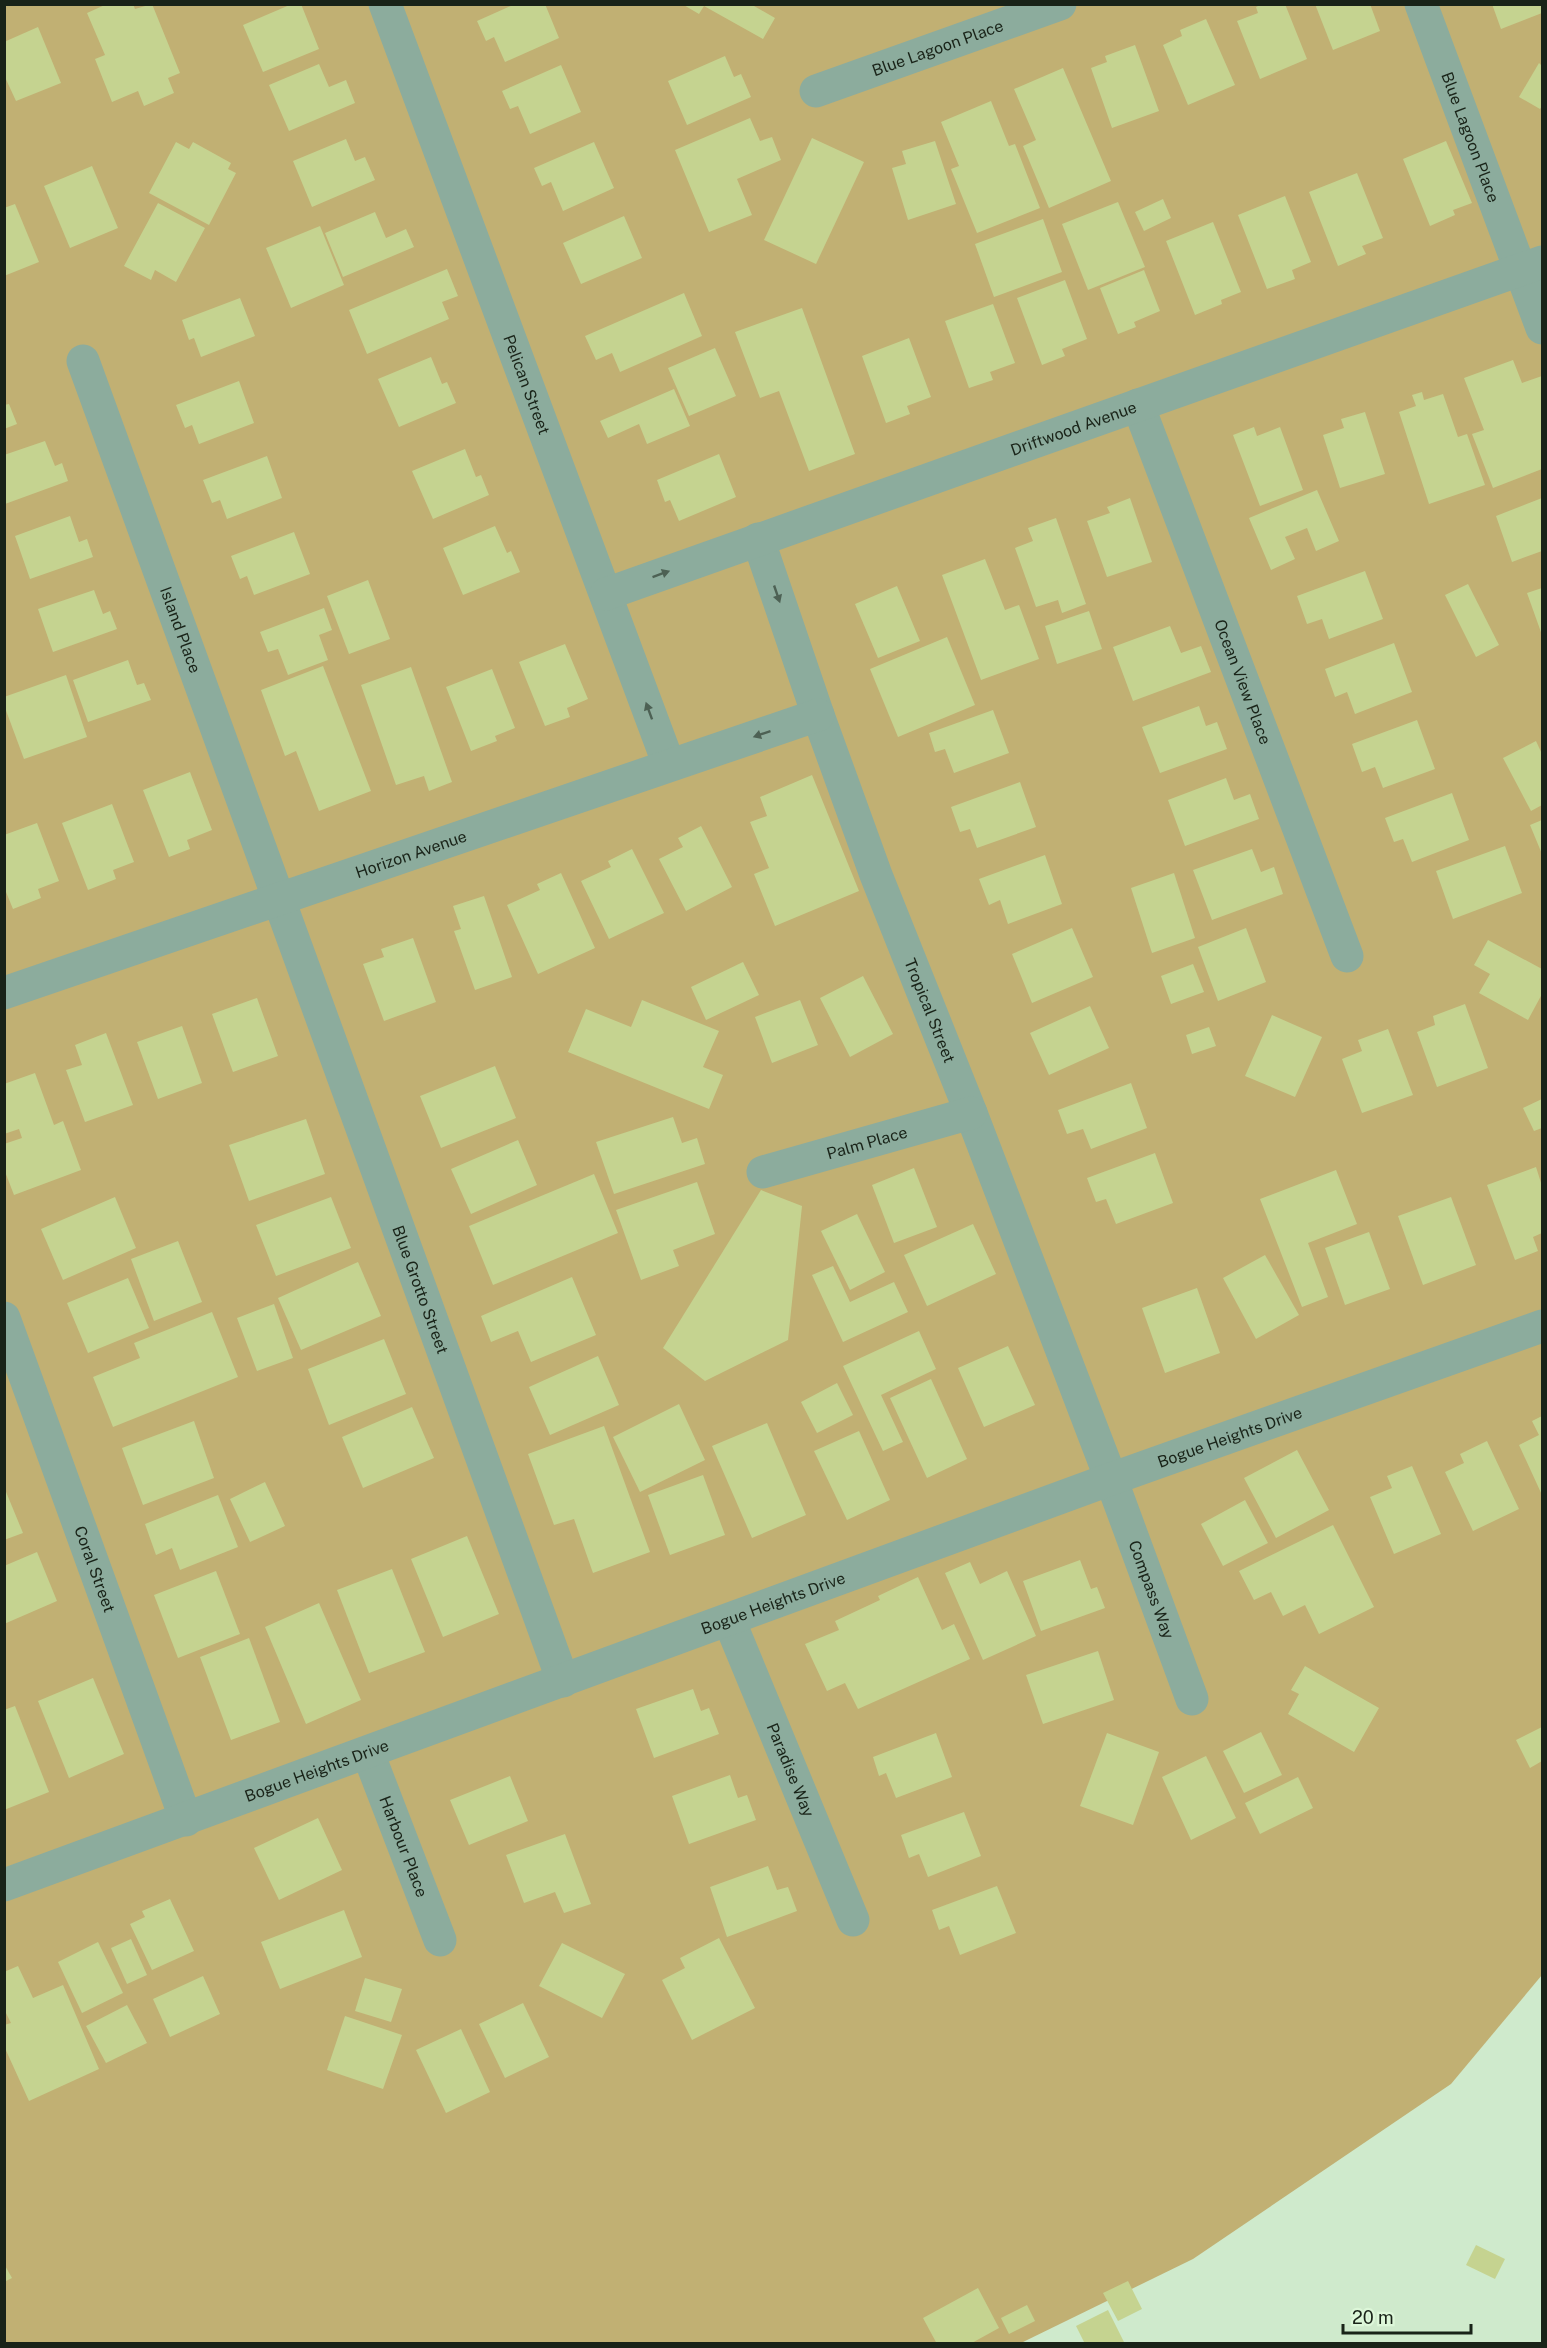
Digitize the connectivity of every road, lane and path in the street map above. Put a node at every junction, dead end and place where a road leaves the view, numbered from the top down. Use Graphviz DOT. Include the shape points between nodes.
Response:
graph roads {
  1 [pos="385,4"];
  2 [pos="1060,4"];
  3 [pos="1421,4"];
  4 [pos="816,91"];
  5 [pos="1532,266"];
  6 [pos="1542,328"];
  7 [pos="83,361"];
  8 [pos="1138,405"];
  9 [pos="758,539"];
  10 [pos="606,594"];
  11 [pos="818,715"];
  12 [pos="669,765"];
  13 [pos="280,899"];
  14 [pos="1347,956"];
  15 [pos="4,993"];
  16 [pos="971,1113"];
  17 [pos="763,1172"];
  18 [pos="4,1318"];
  19 [pos="1542,1326"];
  20 [pos="1112,1479"];
  21 [pos="729,1620"];
  22 [pos="563,1681"];
  23 [pos="1192,1699"];
  24 [pos="368,1753"];
  25 [pos="186,1820"];
  26 [pos="4,1885"];
  27 [pos="853,1920"];
  28 [pos="440,1940"];
  1 -- 10 [label="street, Pelican Street"];
  2 -- 4 [label="street, Blue Lagoon Place"];
  3 -- 5 [label="street, Blue Lagoon Place"];
  5 -- 6 [label="street, Blue Lagoon Place"];
  5 -- 8 [label="street, Driftwood Avenue"];
  7 -- 13 [label="street, Island Place"];
  8 -- 9 [label="street, Driftwood Avenue"];
  8 -- 14 [label="street, Ocean View Place"];
  10 -- 9 [label="street, Driftwood Avenue, one-way"];
  9 -- 11 [label="street, Tropical Street, one-way"];
  12 -- 10 [label="street, Pelican Street, one-way"];
  11 -- 12 [label="street, Horizon Avenue, one-way"];
  11 -- 16 [label="street, Tropical Street" via="876,875"];
  12 -- 13 [label="street, Horizon Avenue"];
  13 -- 15 [label="street, Horizon Avenue"];
  13 -- 22 [label="street, Blue Grotto Street"];
  16 -- 17 [label="street, Palm Place"];
  16 -- 20 [label="street, Tropical Street"];
  18 -- 25 [label="street, Coral Street"];
  19 -- 20 [label="street, Bogue Heights Drive"];
  20 -- 21 [label="street, Bogue Heights Drive"];
  20 -- 23 [label="street, Compass Way"];
  21 -- 22 [label="street, Bogue Heights Drive"];
  21 -- 27 [label="street, Paradise Way"];
  22 -- 24 [label="street, Bogue Heights Drive"];
  24 -- 25 [label="street, Bogue Heights Drive"];
  24 -- 28 [label="street, Harbour Place"];
  25 -- 26 [label="street, Bogue Heights Drive"];
}
